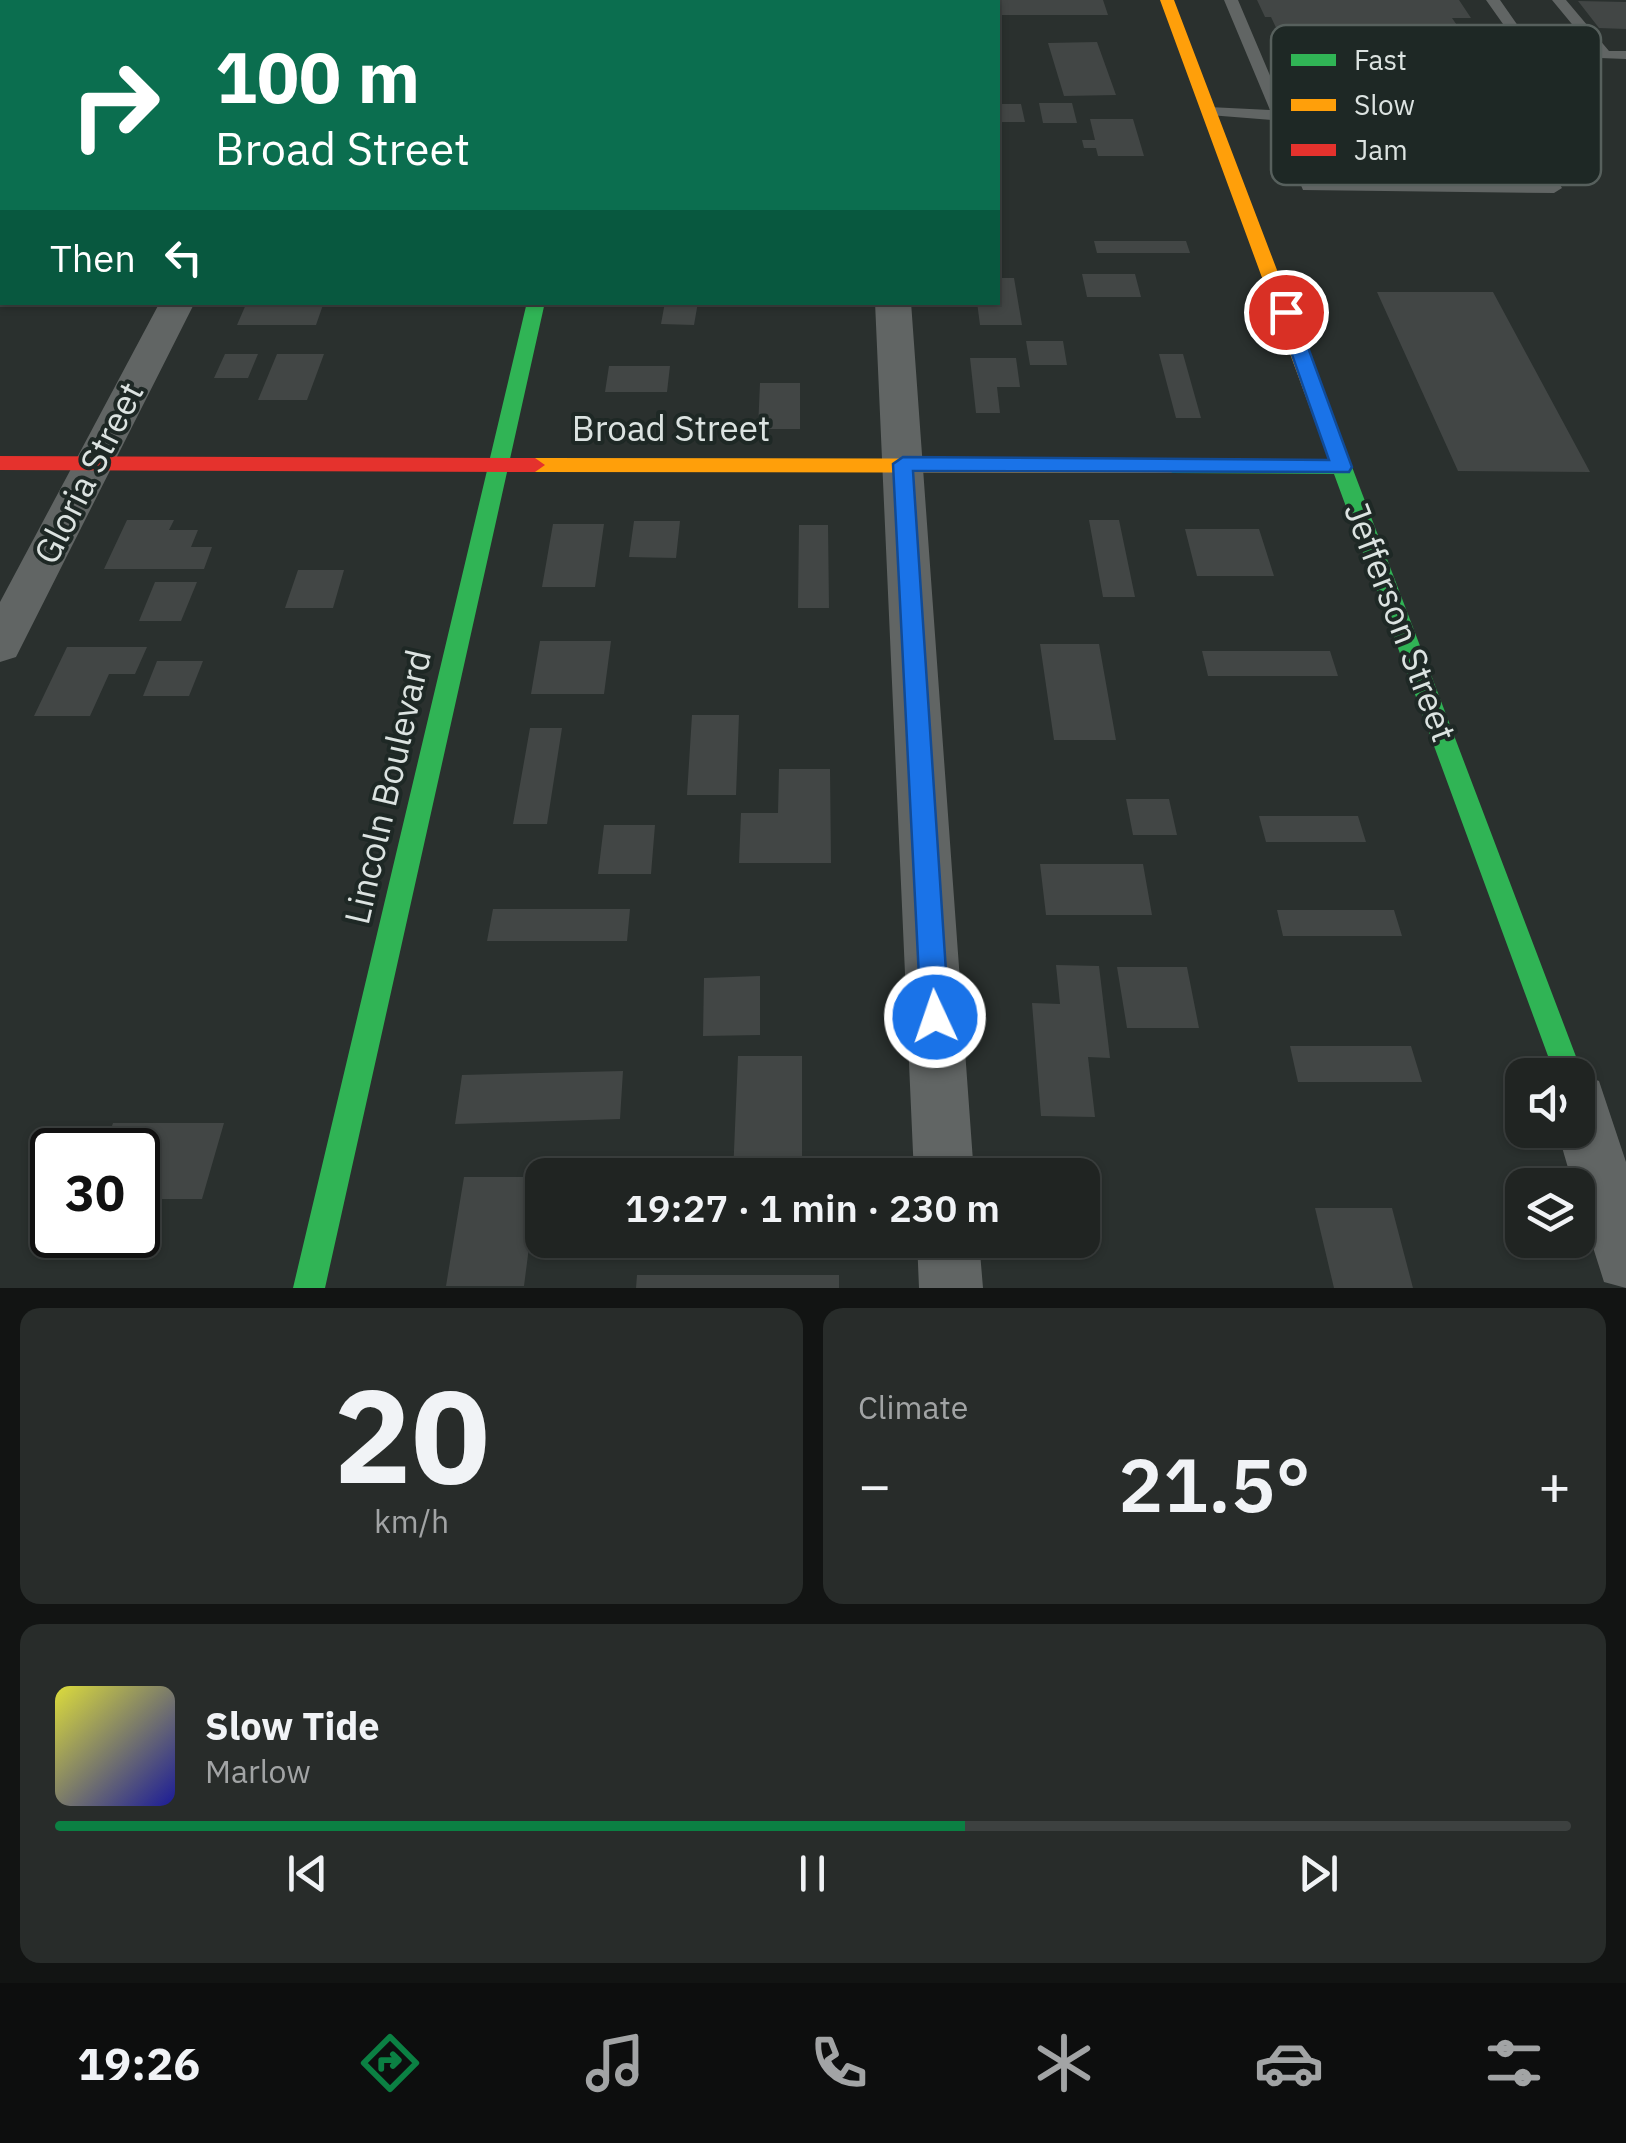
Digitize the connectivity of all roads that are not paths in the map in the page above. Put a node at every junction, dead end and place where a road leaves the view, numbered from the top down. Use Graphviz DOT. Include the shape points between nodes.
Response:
graph roads {
  1 [pos="1167,0"];
  2 [pos="1232,0"];
  3 [pos="1492,0"];
  4 [pos="1560,0"];
  5 [pos="1510,25"];
  6 [pos="1580,25"];
  7 [pos="1601,51"];
  8 [pos="1626,55"];
  9 [pos="1271,96"];
  10 [pos="1210,111"];
  11 [pos="1271,115"];
  12 [pos="1307,185"];
  13 [pos="1552,185"];
  14 [pos="176,305"];
  15 [pos="535,305"];
  16 [pos="893,305"];
  17 [pos="0,464"];
  18 [pos="94,464"];
  19 [pos="499,464"];
  20 [pos="903,464"];
  21 [pos="1342,467"];
  22 [pos="0,644"];
  23 [pos="1563,1058"];
  24 [pos="1592,1148"];
  25 [pos="943,1158"];
  26 [pos="949,1258"];
  27 [pos="1626,1260"];
  28 [pos="309,1288"];
  29 [pos="951,1288"];
  1 -- 10 [label="street, Jefferson Street"];
  2 -- 9 [label="lane"];
  3 -- 5 [label="lane"];
  4 -- 6 [label="lane"];
  7 -- 8 [label="lane"];
  10 -- 11 [label="lane"];
  10 -- 21 [label="street, Jefferson Street"];
  12 -- 13 [label="lane"];
  14 -- 18 [label="street, Gloria Street"];
  15 -- 19 [label="street, Lincoln Boulevard"];
  16 -- 20 [label="street"];
  17 -- 18 [label="street, Broad Street"];
  18 -- 19 [label="street, Broad Street"];
  18 -- 22 [label="street, Gloria Street"];
  19 -- 20 [label="street, Broad Street"];
  19 -- 28 [label="street, Lincoln Boulevard"];
  20 -- 21 [label="street, Broad Street"];
  20 -- 25 [label="street"];
  21 -- 23 [label="street, Jefferson Street"];
  24 -- 27 [label="street"];
  26 -- 29 [label="street"];
}
